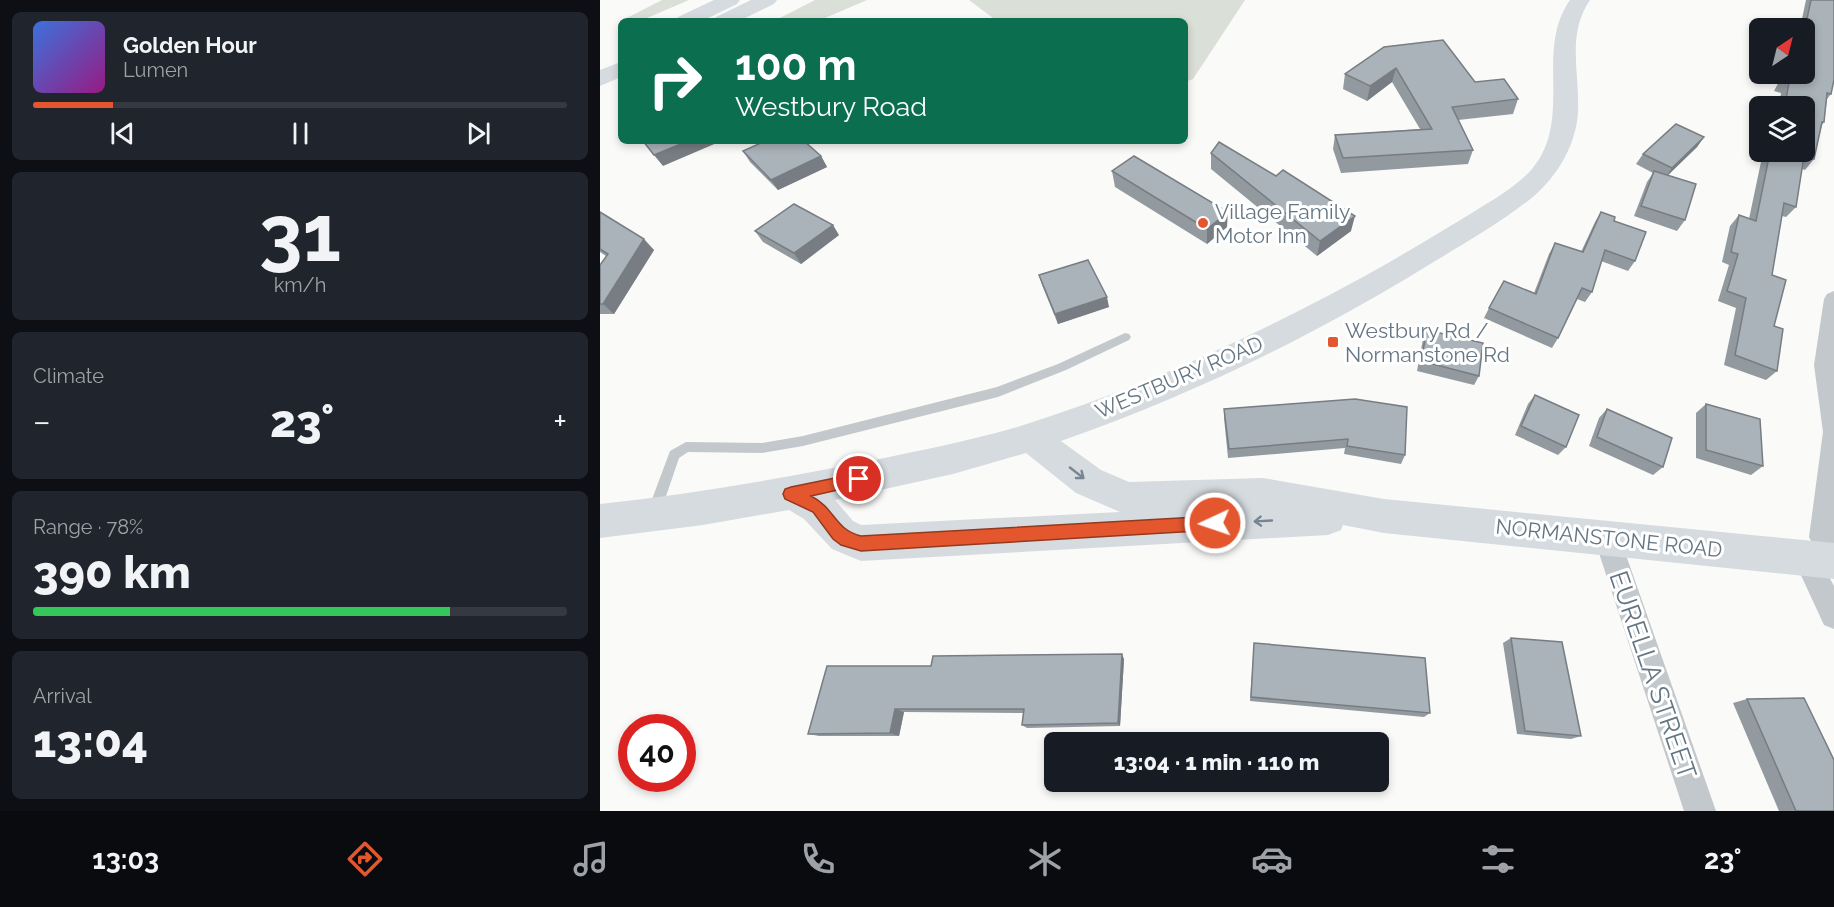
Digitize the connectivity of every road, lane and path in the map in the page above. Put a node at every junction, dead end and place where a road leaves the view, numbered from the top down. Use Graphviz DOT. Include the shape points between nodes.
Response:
graph roads {
  1 [pos="730,0"];
  2 [pos="767,0"];
  3 [pos="1580,0"];
  4 [pos="691,18"];
  5 [pos="729,18"];
  6 [pos="618,51"];
  7 [pos="600,60"];
  8 [pos="618,70"];
  9 [pos="600,79"];
  10 [pos="1834,299"];
  11 [pos="1125,337"];
  12 [pos="1834,432"];
  13 [pos="1031,437"];
  14 [pos="791,494"];
  15 [pos="653,516"];
  16 [pos="1384,516"];
  17 [pos="600,521"];
  18 [pos="1607,538"];
  19 [pos="1824,560"];
  20 [pos="1834,615"];
  21 [pos="1700,811"];
  1 -- 4 [label="main road"];
  2 -- 5 [label="main road"];
  3 -- 13 [label="main road, WESTBURY ROAD" via="1565,37 1563,130 1550,162 1518,195 1421,257 1290,330 1132,400"];
  6 -- 7 [label="main road"];
  8 -- 9 [label="main road"];
  10 -- 12 [label="street" via="1826,365"];
  11 -- 15 [label="lane" via="1062,368 998,392 803,441 762,448 686,447 674,455"];
  12 -- 19 [label="street" via="1822,537"];
  13 -- 14 [label="main road, WESTBURY ROAD" via="950,460"];
  13 -- 16 [label="main road, NORMANSTONE ROAD, one-way" via="1094,486 1111,494 1129,498 1263,494"];
  14 -- 15 [label="main road, WESTBURY ROAD"];
  16 -- 14 [label="main road, NORMANSTONE ROAD, one-way" via="861,543 847,540 818,507"];
  15 -- 17 [label="main road, WESTBURY ROAD"];
  16 -- 18 [label="main road, NORMANSTONE ROAD"];
  18 -- 19 [label="main road, NORMANSTONE ROAD"];
  18 -- 21 [label="street, EURELLA STREET"];
  19 -- 20 [label="street"];
}
